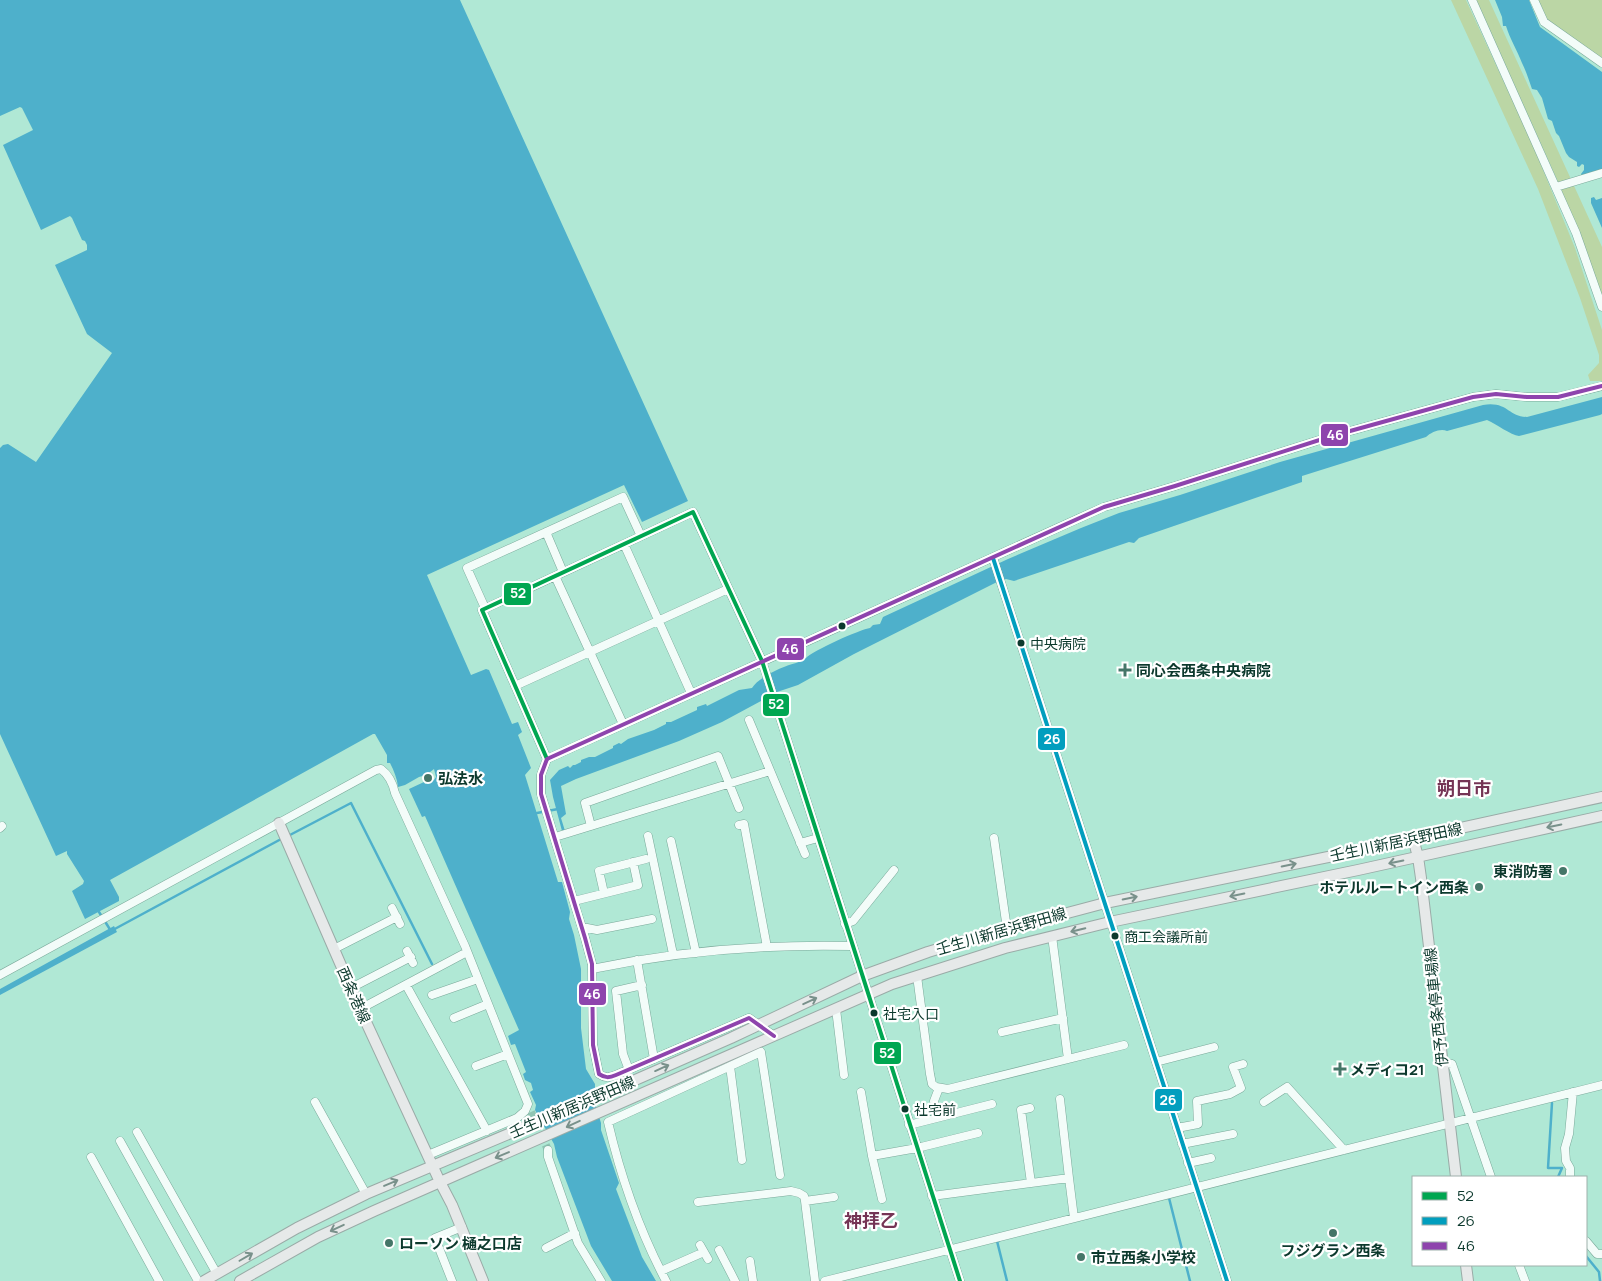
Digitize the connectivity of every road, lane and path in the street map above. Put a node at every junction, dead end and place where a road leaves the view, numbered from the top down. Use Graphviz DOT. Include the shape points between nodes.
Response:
graph roads {
  1 [pos="1472,0"];
  2 [pos="1534,0"];
  3 [pos="1602,63"];
  4 [pos="1602,173"];
  5 [pos="1556,188"];
  6 [pos="1602,307"];
  7 [pos="1602,386"];
  8 [pos="546,532"];
  9 [pos="641,536"];
  10 [pos="624,544"];
  11 [pos="994,560"];
  12 [pos="563,572"];
  13 [pos="555,576"];
  14 [pos="728,590"];
  15 [pos="485,608"];
  16 [pos="658,621"];
  17 [pos="590,652"];
  18 [pos="763,665"];
  19 [pos="515,686"];
  20 [pos="691,693"];
  21 [pos="750,720"];
  22 [pos="623,724"];
  23 [pos="547,759"];
  24 [pos="770,771"];
  25 [pos="730,782"];
  26 [pos="1602,797"];
  27 [pos="739,808"];
  28 [pos="1602,816"];
  29 [pos="279,823"];
  30 [pos="739,825"];
  31 [pos="591,826"];
  32 [pos="648,836"];
  33 [pos="554,837"];
  34 [pos="818,838"];
  35 [pos="994,838"];
  36 [pos="1412,838"];
  37 [pos="671,841"];
  38 [pos="800,843"];
  39 [pos="805,854"];
  40 [pos="1418,857"];
  41 [pos="646,859"];
  42 [pos="633,862"];
  43 [pos="894,870"];
  44 [pos="604,893"];
  45 [pos="574,901"];
  46 [pos="1105,903"];
  47 [pos="392,908"];
  48 [pos="652,919"];
  49 [pos="1110,922"];
  50 [pos="845,924"];
  51 [pos="582,927"];
  52 [pos="1007,929"];
  53 [pos="1052,936"];
  54 [pos="852,946"];
  55 [pos="767,947"];
  56 [pos="334,949"];
  57 [pos="467,952"];
  58 [pos="696,953"];
  59 [pos="673,954"];
  60 [pos="410,957"];
  61 [pos="637,960"];
  62 [pos="592,969"];
  63 [pos="0,975"];
  64 [pos="862,976"];
  65 [pos="917,976"];
  66 [pos="478,978"];
  67 [pos="406,985"];
  68 [pos="642,985"];
  69 [pos="351,988"];
  70 [pos="432,995"];
  71 [pos="869,995"];
  72 [pos="488,1004"];
  73 [pos="360,1009"];
  74 [pos="836,1009"];
  75 [pos="454,1018"];
  76 [pos="1063,1018"];
  77 [pos="758,1026"];
  78 [pos="1002,1032"];
  79 [pos="774,1036"];
  80 [pos="731,1038"];
  81 [pos="1124,1045"];
  82 [pos="1214,1047"];
  83 [pos="508,1054"];
  84 [pos="740,1056"];
  85 [pos="654,1059"];
  86 [pos="1068,1059"];
  87 [pos="1156,1062"];
  88 [pos="1442,1062"];
  89 [pos="1243,1064"];
  90 [pos="476,1066"];
  91 [pos="730,1066"];
  92 [pos="629,1070"];
  93 [pos="844,1075"];
  94 [pos="1602,1085"];
  95 [pos="939,1088"];
  96 [pos="862,1092"];
  97 [pos="1574,1092"];
  98 [pos="1060,1099"];
  99 [pos="315,1102"];
  100 [pos="1264,1102"];
  101 [pos="528,1104"];
  102 [pos="992,1104"];
  103 [pos="1030,1108"];
  104 [pos="531,1112"];
  105 [pos="936,1118"];
  106 [pos="1472,1119"];
  107 [pos="1449,1124"];
  108 [pos="910,1125"];
  109 [pos="1177,1128"];
  110 [pos="487,1131"];
  111 [pos="138,1132"];
  112 [pos="978,1133"];
  113 [pos="1233,1134"];
  114 [pos="120,1141"];
  115 [pos="1182,1144"];
  116 [pos="917,1148"];
  117 [pos="548,1150"];
  118 [pos="1344,1150"];
  119 [pos="428,1155"];
  120 [pos="872,1156"];
  121 [pos="91,1157"];
  122 [pos="1211,1158"];
  123 [pos="742,1160"];
  124 [pos="1188,1163"];
  125 [pos="433,1165"];
  126 [pos="780,1175"];
  127 [pos="1456,1176"];
  128 [pos="1491,1176"];
  129 [pos="1570,1176"];
  130 [pos="1069,1178"];
  131 [pos="440,1182"];
  132 [pos="1031,1183"];
  133 [pos="1196,1187"];
  134 [pos="366,1194"];
  135 [pos="932,1196"];
  136 [pos="834,1197"];
  137 [pos="882,1199"];
  138 [pos="805,1201"];
  139 [pos="698,1202"];
  140 [pos="1074,1218"];
  141 [pos="462,1227"];
  142 [pos="575,1234"];
  143 [pos="1587,1242"];
  144 [pos="546,1248"];
  145 [pos="720,1250"];
  146 [pos="950,1250"];
  147 [pos="704,1252"];
  148 [pos="1602,1254"];
  149 [pos="750,1261"];
  150 [pos="1466,1266"];
  151 [pos="1519,1266"];
  152 [pos="661,1271"];
  153 [pos="217,1274"];
  154 [pos="159,1281"];
  155 [pos="198,1281"];
  156 [pos="204,1281"];
  157 [pos="240,1281"];
  158 [pos="452,1281"];
  159 [pos="484,1281"];
  160 [pos="601,1281"];
  161 [pos="666,1281"];
  162 [pos="735,1281"];
  163 [pos="754,1281"];
  164 [pos="815,1281"];
  165 [pos="825,1281"];
  166 [pos="960,1281"];
  167 [pos="1227,1281"];
  168 [pos="1468,1281"];
  169 [pos="1525,1281"];
  1 -- 5 [label="street"];
  2 -- 3 [label="street" via="1544,22"];
  4 -- 5 [label="street"];
  5 -- 6 [label="street"];
  7 -- 11 [label="street" via="1558,397 1496,394 1473,397 1332,436 1104,507"];
  8 -- 9 [label="street" via="622,497"];
  8 -- 12 [label="street"];
  8 -- 15 [label="street" via="467,568"];
  9 -- 10 [label="street"];
  9 -- 14 [label="street" via="693,512"];
  10 -- 12 [label="street"];
  10 -- 16 [label="street"];
  11 -- 18 [label="street"];
  11 -- 46 [label="street"];
  12 -- 13 [label="street"];
  13 -- 15 [label="street"];
  13 -- 17 [label="street"];
  14 -- 16 [label="street"];
  14 -- 18 [label="street"];
  15 -- 19 [label="street" via="482,610"];
  16 -- 17 [label="street"];
  16 -- 20 [label="street"];
  17 -- 19 [label="street"];
  17 -- 22 [label="street"];
  18 -- 20 [label="street"];
  18 -- 34 [label="street"];
  19 -- 23 [label="street"];
  20 -- 22 [label="street"];
  21 -- 24 [label="street"];
  22 -- 23 [label="street"];
  23 -- 33 [label="street" via="540,784"];
  24 -- 25 [label="street"];
  24 -- 38 [label="street"];
  25 -- 27 [label="street"];
  25 -- 31 [label="street"];
  25 -- 31 [label="street" via="718,756 585,803"];
  26 -- 36 [label="main road, 壬生川新居浜野田線"];
  28 -- 40 [label="main road, 壬生川新居浜野田線, one-way"];
  29 -- 56 [label="main road, 西条港線"];
  29 -- 57 [label="street" via="376,770 384,771"];
  29 -- 63 [label="street"];
  30 -- 55 [label="street" via="744,824"];
  31 -- 33 [label="street"];
  32 -- 59 [label="street"];
  33 -- 45 [label="street"];
  34 -- 38 [label="street"];
  34 -- 50 [label="street"];
  35 -- 52 [label="street"];
  36 -- 40 [label="main road, 伊予西条停車場線"];
  46 -- 36 [label="main road, 壬生川新居浜野田線, one-way"];
  37 -- 58 [label="street"];
  38 -- 39 [label="street"];
  40 -- 49 [label="main road, 壬生川新居浜野田線, one-way"];
  40 -- 88 [label="main road, 伊予西条停車場線"];
  41 -- 42 [label="street"];
  42 -- 44 [label="street" via="599,871"];
  42 -- 44 [label="street" via="638,884"];
  43 -- 50 [label="street" via="853,921"];
  44 -- 45 [label="street"];
  45 -- 51 [label="street"];
  46 -- 49 [label="street"];
  46 -- 52 [label="main road, 壬生川新居浜野田線"];
  47 -- 56 [label="street" via="398,920"];
  48 -- 51 [label="street" via="597,930"];
  49 -- 53 [label="main road, 壬生川新居浜野田線, one-way"];
  49 -- 87 [label="street"];
  50 -- 54 [label="street"];
  51 -- 62 [label="street"];
  52 -- 64 [label="main road, 壬生川新居浜野田線"];
  53 -- 65 [label="main road, 壬生川新居浜野田線"];
  53 -- 76 [label="street"];
  54 -- 55 [label="street"];
  54 -- 64 [label="street"];
  55 -- 58 [label="street"];
  56 -- 69 [label="main road, 西条港線"];
  57 -- 66 [label="street"];
  57 -- 67 [label="street"];
  58 -- 59 [label="street"];
  59 -- 61 [label="street"];
  60 -- 69 [label="street"];
  61 -- 62 [label="street"];
  61 -- 68 [label="street"];
  62 -- 92 [label="street" via="593,1045 599,1074 610,1078"];
  64 -- 71 [label="street"];
  77 -- 64 [label="main road, 壬生川新居浜野田線, one-way"];
  65 -- 71 [label="main road, 壬生川新居浜野田線"];
  65 -- 95 [label="street" via="932,1084"];
  66 -- 70 [label="street"];
  66 -- 72 [label="street"];
  67 -- 73 [label="street"];
  67 -- 110 [label="street"];
  68 -- 85 [label="street"];
  68 -- 92 [label="street" via="616,991 623,1054"];
  69 -- 73 [label="main road, 西条港線"];
  71 -- 74 [label="main road, 壬生川新居浜野田線"];
  71 -- 108 [label="street"];
  72 -- 75 [label="street"];
  72 -- 83 [label="street"];
  73 -- 119 [label="main road, 西条港線"];
  74 -- 79 [label="main road, 壬生川新居浜野田線"];
  74 -- 93 [label="street"];
  76 -- 78 [label="street"];
  76 -- 86 [label="street"];
  77 -- 79 [label="street"];
  77 -- 80 [label="main road, 壬生川新居浜野田線"];
  77 -- 85 [label="street" via="749,1018"];
  79 -- 84 [label="main road, 壬生川新居浜野田線"];
  80 -- 84 [label="street"];
  125 -- 80 [label="main road, 壬生川新居浜野田線, one-way"];
  81 -- 86 [label="street"];
  82 -- 87 [label="street"];
  83 -- 90 [label="street"];
  83 -- 101 [label="street"];
  84 -- 91 [label="street"];
  84 -- 126 [label="street" via="761,1052"];
  84 -- 131 [label="main road, 壬生川新居浜野田線, one-way" via="599,1111"];
  85 -- 92 [label="street"];
  86 -- 95 [label="street" via="948,1089"];
  87 -- 109 [label="street"];
  88 -- 106 [label="street" via="1452,1064"];
  88 -- 107 [label="main road, 伊予西条停車場線"];
  89 -- 109 [label="street" via="1233,1067 1241,1088 1230,1094 1197,1101 1198,1124"];
  91 -- 123 [label="street"];
  91 -- 152 [label="street" via="608,1122 631,1204"];
  94 -- 97 [label="street"];
  95 -- 105 [label="street" via="934,1101"];
  96 -- 120 [label="street"];
  97 -- 106 [label="street"];
  97 -- 129 [label="street" via="1565,1148"];
  98 -- 130 [label="street"];
  99 -- 134 [label="street"];
  100 -- 118 [label="street" via="1288,1087"];
  101 -- 104 [label="street"];
  101 -- 110 [label="street" via="517,1118"];
  102 -- 105 [label="street"];
  103 -- 132 [label="street" via="1021,1110"];
  105 -- 108 [label="street"];
  106 -- 107 [label="street"];
  106 -- 128 [label="street"];
  107 -- 118 [label="street"];
  107 -- 127 [label="main road, 伊予西条停車場線"];
  108 -- 116 [label="street"];
  109 -- 115 [label="street"];
  110 -- 119 [label="street"];
  111 -- 153 [label="street"];
  112 -- 116 [label="street"];
  113 -- 115 [label="street"];
  114 -- 155 [label="street"];
  115 -- 124 [label="street"];
  116 -- 120 [label="street"];
  116 -- 135 [label="street"];
  117 -- 142 [label="street" via="550,1165"];
  118 -- 133 [label="street"];
  119 -- 125 [label="main road, 西条港線"];
  120 -- 137 [label="street"];
  121 -- 154 [label="street"];
  122 -- 124 [label="street"];
  124 -- 133 [label="street"];
  125 -- 131 [label="main road"];
  134 -- 125 [label="main road, 壬生川新居浜野田線, one-way"];
  130 -- 132 [label="street"];
  130 -- 140 [label="street"];
  131 -- 141 [label="main road"];
  131 -- 157 [label="main road, 壬生川新居浜野田線, one-way" via="318,1237"];
  132 -- 135 [label="street"];
  133 -- 140 [label="street"];
  133 -- 167 [label="street"];
  153 -- 134 [label="main road, 壬生川新居浜野田線, one-way" via="297,1228"];
  135 -- 146 [label="street"];
  136 -- 138 [label="street"];
  138 -- 139 [label="street" via="804,1196 791,1191"];
  138 -- 164 [label="street"];
  140 -- 146 [label="street"];
  141 -- 158 [label="street" via="435,1238"];
  141 -- 159 [label="main road"];
  142 -- 144 [label="street"];
  142 -- 160 [label="street"];
  143 -- 148 [label="street" via="1597,1254"];
  145 -- 162 [label="street"];
  146 -- 165 [label="street"];
  146 -- 166 [label="street"];
  147 -- 152 [label="street"];
  149 -- 163 [label="street"];
  150 -- 168 [label="main road"];
  151 -- 169 [label="street"];
  152 -- 161 [label="street"];
  153 -- 156 [label="main road, 壬生川新居浜野田線"];
}
